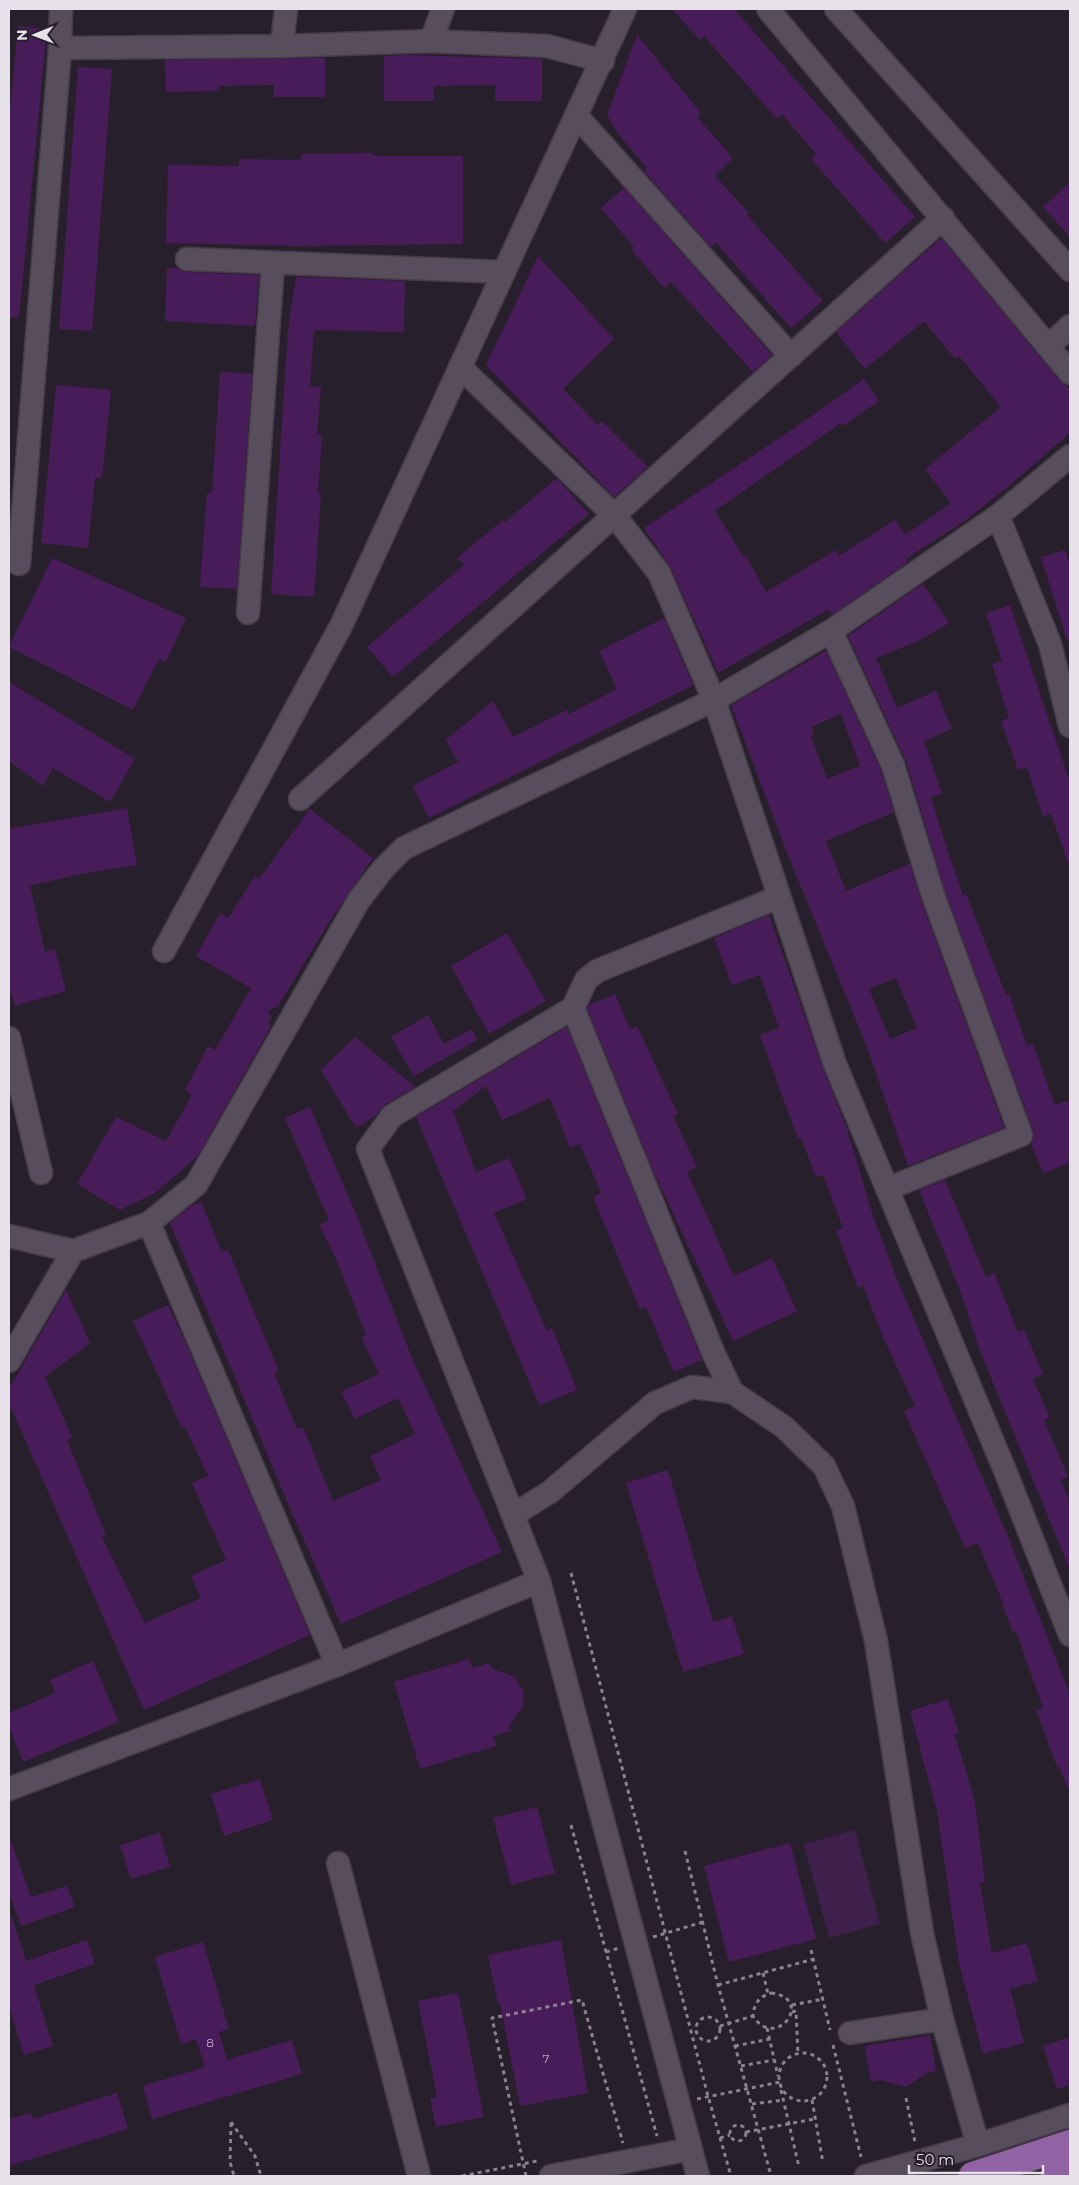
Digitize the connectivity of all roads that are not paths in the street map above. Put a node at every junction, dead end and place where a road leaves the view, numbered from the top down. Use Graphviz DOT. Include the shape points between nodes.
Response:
graph roads {
  1 [pos="61,9"];
  2 [pos="286,9"];
  3 [pos="443,9"];
  4 [pos="625,9"];
  5 [pos="768,9"];
  6 [pos="836,9"];
  7 [pos="431,41"];
  8 [pos="282,46"];
  9 [pos="60,48"];
  10 [pos="603,61"];
  11 [pos="576,115"];
  12 [pos="943,218"];
  13 [pos="187,259"];
  14 [pos="273,264"];
  15 [pos="1070,270"];
  16 [pos="504,272"];
  17 [pos="1070,326"];
  18 [pos="1049,346"];
  19 [pos="791,356"];
  20 [pos="460,367"];
  21 [pos="1070,372"];
  22 [pos="1070,456"];
  23 [pos="615,516"];
  24 [pos="998,516"];
  25 [pos="19,564"];
  26 [pos="248,613"];
  27 [pos="830,631"];
  28 [pos="714,700"];
  29 [pos="1070,726"];
  30 [pos="300,799"];
  31 [pos="779,897"];
  32 [pos="164,950"];
  33 [pos="573,1008"];
  34 [pos="9,1038"];
  35 [pos="41,1173"];
  36 [pos="887,1189"];
  37 [pos="149,1223"];
  38 [pos="9,1236"];
  39 [pos="73,1251"];
  40 [pos="9,1360"];
  41 [pos="732,1392"];
  42 [pos="513,1515"];
  43 [pos="539,1581"];
  44 [pos="1070,1635"];
  45 [pos="337,1665"];
  46 [pos="9,1789"];
  47 [pos="338,1862"];
  48 [pos="942,2019"];
  49 [pos="850,2033"];
  50 [pos="1070,2115"];
  51 [pos="1070,2144"];
  52 [pos="978,2145"];
  53 [pos="691,2149"];
  54 [pos="863,2166"];
  55 [pos="1070,2171"];
  56 [pos="419,2176"];
  57 [pos="551,2176"];
  58 [pos="698,2176"];
  59 [pos="973,2176"];
  60 [pos="1055,2176"];
  1 -- 9 [label="street"];
  2 -- 8 [label="street"];
  3 -- 7 [label="street"];
  4 -- 10 [label="street"];
  5 -- 12 [label="street"];
  6 -- 15 [label="street"];
  7 -- 8 [label="street"];
  7 -- 10 [label="street" via="547,46"];
  8 -- 9 [label="street"];
  9 -- 25 [label="street"];
  10 -- 11 [label="street"];
  11 -- 16 [label="street"];
  11 -- 19 [label="street"];
  12 -- 18 [label="street"];
  12 -- 19 [label="street"];
  13 -- 14 [label="street"];
  14 -- 16 [label="street"];
  14 -- 26 [label="street"];
  16 -- 20 [label="street"];
  17 -- 18 [label="street"];
  18 -- 21 [label="street"];
  19 -- 23 [label="street"];
  20 -- 23 [label="street"];
  20 -- 32 [label="street" via="342,624"];
  22 -- 24 [label="street"];
  23 -- 28 [label="street" via="659,573"];
  23 -- 30 [label="street"];
  24 -- 27 [label="street"];
  24 -- 29 [label="street" via="1050,644"];
  27 -- 28 [label="street"];
  27 -- 36 [label="street" via="893,765 932,895 1021,1135"];
  28 -- 31 [label="street"];
  28 -- 37 [label="street" via="404,848 359,900 196,1184"];
  31 -- 33 [label="street" via="597,971 586,980"];
  31 -- 36 [label="street" via="834,1064"];
  33 -- 41 [label="street"];
  33 -- 42 [label="street" via="392,1116 368,1149"];
  34 -- 35 [label="street"];
  36 -- 44 [label="street"];
  37 -- 39 [label="street"];
  37 -- 45 [label="street"];
  38 -- 39 [label="street"];
  39 -- 40 [label="street"];
  41 -- 42 [label="street" via="692,1387 654,1403 550,1492"];
  41 -- 48 [label="street" via="784,1426 824,1466 843,1506 876,1641 922,1933"];
  42 -- 43 [label="street"];
  43 -- 45 [label="street"];
  43 -- 53 [label="street"];
  45 -- 46 [label="street"];
  47 -- 56 [label="street"];
  48 -- 49 [label="street"];
  48 -- 52 [label="street"];
  50 -- 52 [label="street"];
  51 -- 59 [label="main road"];
  52 -- 54 [label="street"];
  53 -- 57 [label="street"];
  53 -- 58 [label="street"];
  55 -- 60 [label="main road"];
}
